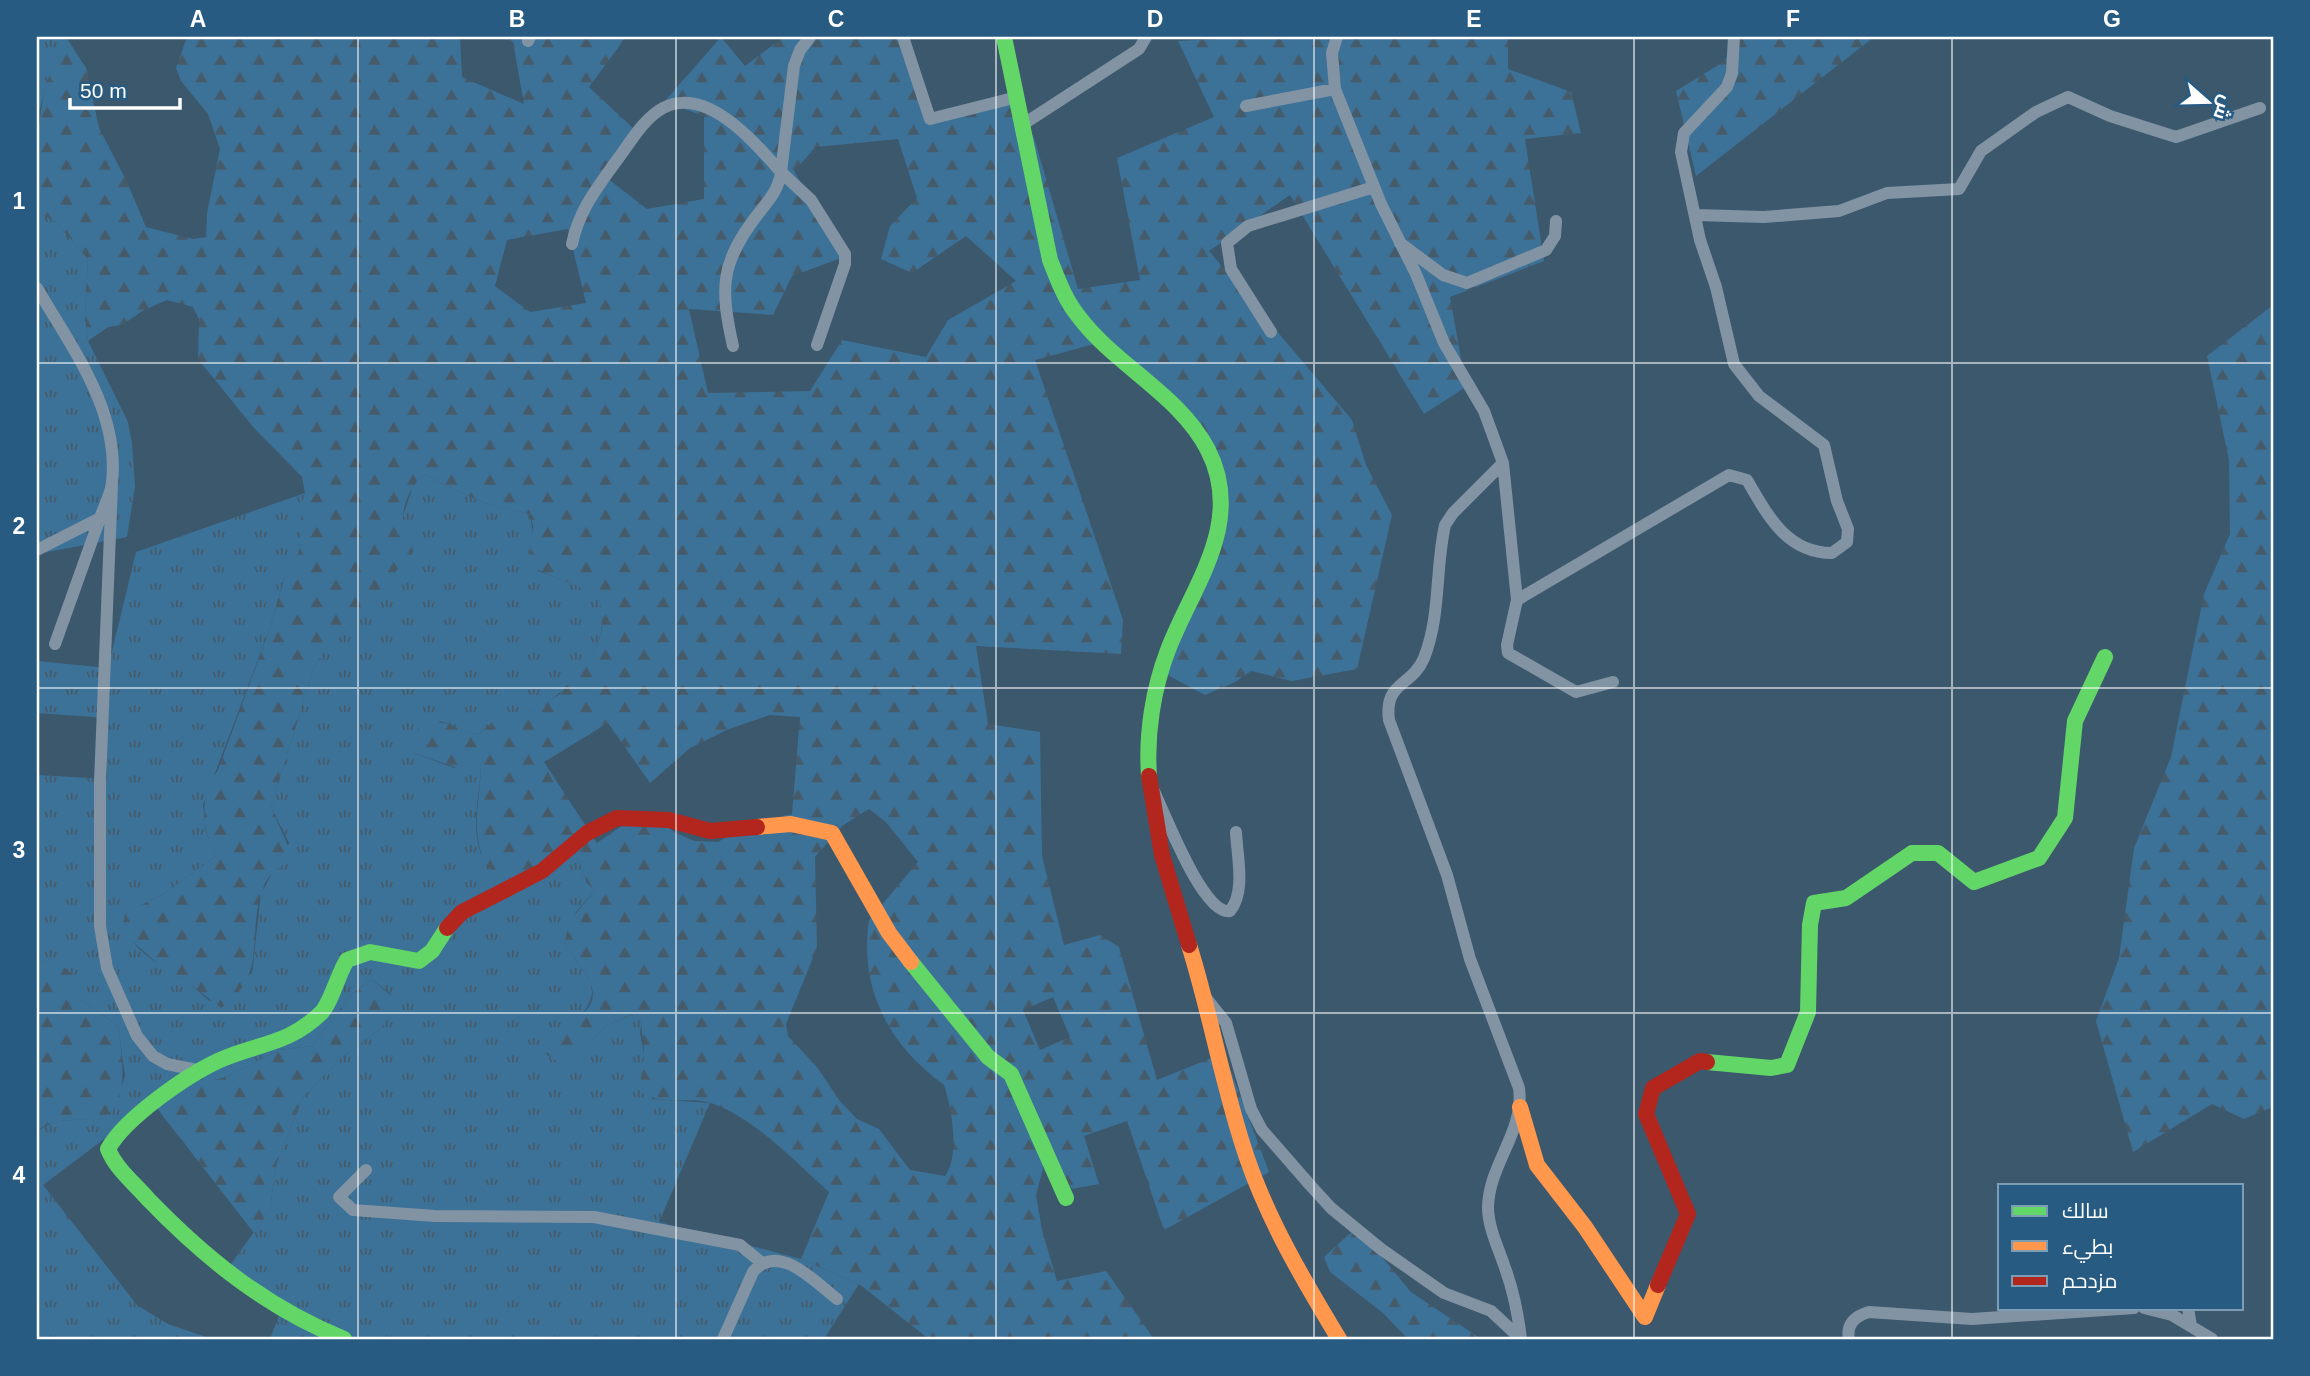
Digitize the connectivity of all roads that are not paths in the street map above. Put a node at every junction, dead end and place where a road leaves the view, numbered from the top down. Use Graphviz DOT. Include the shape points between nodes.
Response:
graph roads {
  1 [pos="810,37"];
  2 [pos="903,37"];
  3 [pos="1004,37"];
  4 [pos="1146,37"];
  5 [pos="1337,37"];
  6 [pos="1734,37"];
  7 [pos="1335,89"];
  8 [pos="1017,97"];
  9 [pos="1246,106"];
  10 [pos="2260,108"];
  11 [pos="1022,125"];
  12 [pos="781,172"];
  13 [pos="1374,187"];
  14 [pos="1696,215"];
  15 [pos="1556,221"];
  16 [pos="1400,243"];
  17 [pos="572,244"];
  18 [pos="37,288"];
  19 [pos="1271,332"];
  20 [pos="817,345"];
  21 [pos="733,346"];
  22 [pos="1503,463"];
  23 [pos="112,484"];
  24 [pos="100,518"];
  25 [pos="37,550"];
  26 [pos="1517,600"];
  27 [pos="55,644"];
  28 [pos="2105,657"];
  29 [pos="1613,682"];
  30 [pos="1149,781"];
  31 [pos="1236,832"];
  32 [pos="1206,998"];
  33 [pos="202,1071"];
  34 [pos="1520,1107"];
  35 [pos="366,1170"];
  36 [pos="1066,1198"];
  37 [pos="761,1262"];
  38 [pos="836,1299"];
  39 [pos="2105,1310"];
  40 [pos="2152,1310"];
  41 [pos="2188,1310"];
  42 [pos="2191,1326"];
  43 [pos="344,1339"];
  44 [pos="723,1339"];
  45 [pos="1339,1339"];
  46 [pos="1521,1339"];
  47 [pos="1849,1339"];
  48 [pos="2212,1339"];
  1 -- 12 [label="street" via="794,66"];
  2 -- 8 [label="street" via="930,119"];
  3 -- 8 [label="street"];
  4 -- 11 [label="street" via="1139,49"];
  5 -- 7 [label="street" via="1332,53"];
  6 -- 14 [label="street" via="1727,87 1684,133 1681,152"];
  7 -- 9 [label="street"];
  7 -- 13 [label="street"];
  8 -- 11 [label="street"];
  10 -- 14 [label="street" via="2176,137 2068,97 2036,112 1981,151 1959,189 1887,192 1839,211 1764,217"];
  11 -- 30 [label="street" via="1050,260 1062,290 1100,341 1183,417 1203,442 1216,471 1222,502 1220,534 1211,565 1170,644 1157,689 1149,734"];
  12 -- 17 [label="street" via="730,120 683,103 663,108 644,123 583,208"];
  12 -- 20 [label="street" via="811,200 845,254"];
  12 -- 21 [label="street" via="780,182 746,232 727,271 724,307"];
  13 -- 16 [label="street"];
  13 -- 19 [label="street" via="1276,215 1248,226 1227,243 1231,269"];
  14 -- 26 [label="street" via="1734,364 1759,396 1824,445 1848,529 1847,542 1832,554 1800,545 1770,522 1746,480 1729,475"];
  15 -- 16 [label="street" via="1555,236 1546,250 1467,283 1443,275"];
  16 -- 22 [label="street" via="1444,343 1484,411"];
  18 -- 23 [label="street" via="104,413"];
  22 -- 26 [label="street"];
  22 -- 34 [label="street" via="1445,525 1433,631 1420,667 1394,689 1387,708 1447,875 1470,960 1518,1088"];
  23 -- 24 [label="street"];
  23 -- 33 [label="street" via="100,926 111,980 145,1048 167,1064"];
  24 -- 25 [label="street"];
  24 -- 27 [label="street"];
  26 -- 29 [label="street" via="1507,645 1514,659 1576,692"];
  28 -- 34 [label="street" via="2075,721 2065,818 2039,858 1974,882 1938,853 1912,853 1846,898 1814,903 1808,1012 1787,1065 1771,1068 1700,1061 1653,1088 1646,1114 1688,1213 1644,1317 1585,1227 1537,1165"];
  30 -- 31 [label="street" via="1191,871 1214,907 1223,912 1236,904"];
  30 -- 32 [label="street" via="1154,822"];
  32 -- 45 [label="street" via="1236,1121 1262,1197"];
  32 -- 46 [label="street" via="1226,1023 1251,1109 1262,1130 1331,1208 1444,1293 1491,1311"];
  33 -- 36 [label="street" via="298,1031 323,1010 337,976 347,960 358,954 370,952 410,961 427,957 462,912 542,871 587,833 617,818 669,820 710,831 791,824 832,833 889,933 926,983 988,1057 1011,1074"];
  33 -- 43 [label="street" via="117,1132 108,1149 113,1161 220,1268 253,1294 293,1318"];
  34 -- 46 [label="street" via="1492,1183 1488,1209 1514,1297"];
  35 -- 37 [label="street" via="339,1197 353,1210 435,1216 594,1217 740,1245"];
  37 -- 38 [label="street" via="775,1259 791,1265"];
  37 -- 44 [label="street"];
  39 -- 47 [label="street" via="1972,1319 1869,1312 1850,1324"];
  40 -- 42 [label="street"];
  41 -- 42 [label="street"];
  42 -- 48 [label="street"];
}
